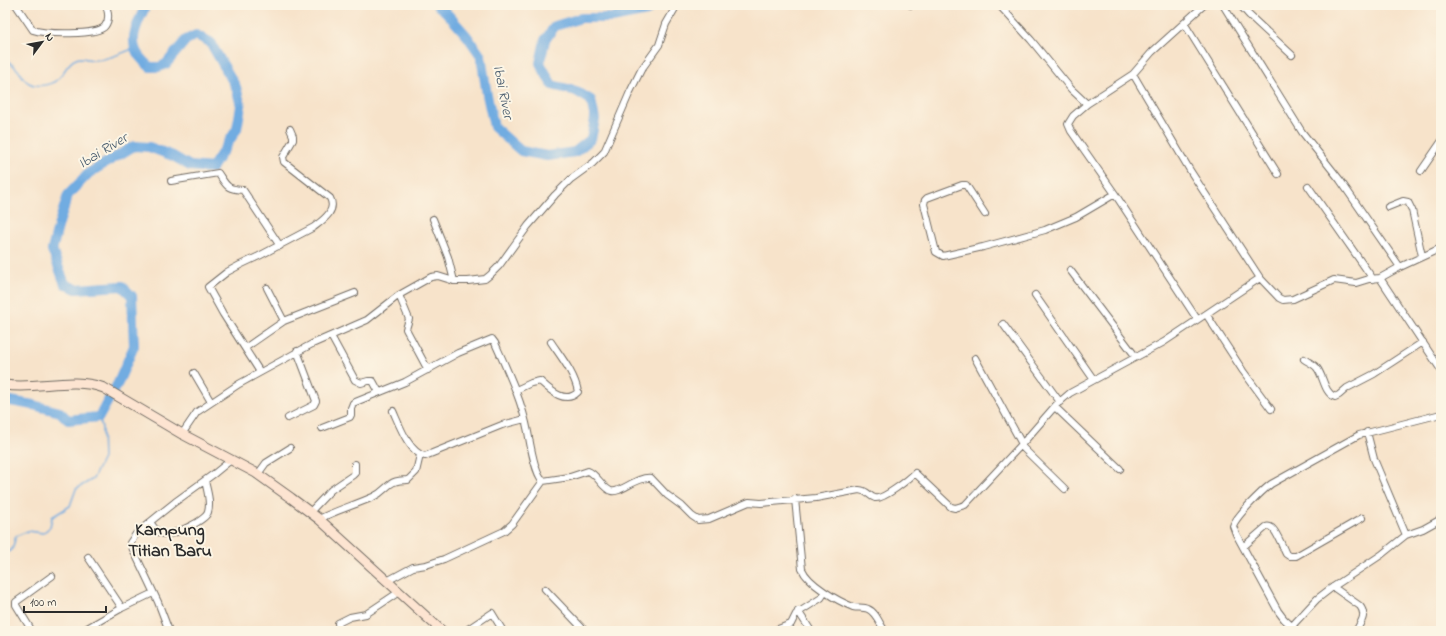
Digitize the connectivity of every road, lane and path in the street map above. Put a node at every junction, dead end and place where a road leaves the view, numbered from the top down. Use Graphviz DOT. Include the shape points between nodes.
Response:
graph roads {
  1 [pos="16,5"];
  2 [pos="106,5"];
  3 [pos="677,5"];
  4 [pos="911,5"];
  5 [pos="931,5"];
  6 [pos="999,5"];
  7 [pos="1204,5"];
  8 [pos="1223,5"];
  9 [pos="1240,5"];
  10 [pos="1184,23"];
  11 [pos="1292,55"];
  12 [pos="1133,74"];
  13 [pos="1087,104"];
  14 [pos="290,129"];
  15 [pos="1441,142"];
  16 [pos="1421,171"];
  17 [pos="1278,174"];
  18 [pos="171,181"];
  19 [pos="1308,186"];
  20 [pos="1115,194"];
  21 [pos="1388,207"];
  22 [pos="985,214"];
  23 [pos="433,219"];
  24 [pos="280,246"];
  25 [pos="1441,248"];
  26 [pos="1422,256"];
  27 [pos="1400,267"];
  28 [pos="1070,270"];
  29 [pos="1260,278"];
  30 [pos="1380,278"];
  31 [pos="1373,279"];
  32 [pos="454,281"];
  33 [pos="266,288"];
  34 [pos="354,293"];
  35 [pos="399,295"];
  36 [pos="1035,295"];
  37 [pos="1206,314"];
  38 [pos="1197,319"];
  39 [pos="284,321"];
  40 [pos="1003,324"];
  41 [pos="331,336"];
  42 [pos="551,342"];
  43 [pos="1423,342"];
  44 [pos="245,348"];
  45 [pos="297,351"];
  46 [pos="1136,357"];
  47 [pos="975,358"];
  48 [pos="1304,359"];
  49 [pos="428,370"];
  50 [pos="1441,370"];
  51 [pos="260,372"];
  52 [pos="194,373"];
  53 [pos="1094,380"];
  54 [pos="5,385"];
  55 [pos="516,390"];
  56 [pos="378,392"];
  57 [pos="211,402"];
  58 [pos="1060,402"];
  59 [pos="1054,407"];
  60 [pos="1271,409"];
  61 [pos="392,411"];
  62 [pos="1441,414"];
  63 [pos="288,418"];
  64 [pos="525,419"];
  65 [pos="322,428"];
  66 [pos="1367,432"];
  67 [pos="182,434"];
  68 [pos="1021,445"];
  69 [pos="290,448"];
  70 [pos="420,455"];
  71 [pos="231,460"];
  72 [pos="355,464"];
  73 [pos="1120,469"];
  74 [pos="258,474"];
  75 [pos="204,481"];
  76 [pos="543,481"];
  77 [pos="1065,489"];
  78 [pos="795,499"];
  79 [pos="310,512"];
  80 [pos="1362,518"];
  81 [pos="319,519"];
  82 [pos="1441,519"];
  83 [pos="150,522"];
  84 [pos="1406,535"];
  85 [pos="1243,547"];
  86 [pos="88,557"];
  87 [pos="52,576"];
  88 [pos="387,581"];
  89 [pos="1333,587"];
  90 [pos="545,589"];
  91 [pos="399,592"];
  92 [pos="825,592"];
  93 [pos="153,593"];
  94 [pos="122,608"];
  95 [pos="798,612"];
  96 [pos="1292,626"];
  97 [pos="32,631"];
  98 [pos="82,631"];
  99 [pos="169,631"];
  100 [pos="340,631"];
  101 [pos="442,631"];
  102 [pos="465,631"];
  103 [pos="503,631"];
  104 [pos="585,631"];
  105 [pos="773,631"];
  106 [pos="811,631"];
  107 [pos="885,631"];
  108 [pos="1297,631"];
  109 [pos="1356,631"];
  1 -- 2 [label="street" via="32,30 53,33 97,31 105,27 109,18"];
  3 -- 32 [label="street" via="666,24 659,45 641,70 601,156 555,195 528,226 499,266 485,279"];
  4 -- 5 [label="street"];
  6 -- 13 [label="street"];
  7 -- 10 [label="street"];
  8 -- 27 [label="street" via="1302,132 1340,180"];
  9 -- 11 [label="street"];
  10 -- 12 [label="street" via="1152,52"];
  10 -- 17 [label="street"];
  12 -- 13 [label="street"];
  12 -- 29 [label="street" via="1191,172"];
  13 -- 20 [label="street" via="1070,120 1069,128"];
  14 -- 24 [label="street" via="293,140 283,157 284,162 330,198 333,207 314,228"];
  15 -- 16 [label="street"];
  18 -- 24 [label="street" via="218,173 232,189 242,190"];
  19 -- 31 [label="street"];
  20 -- 22 [label="street" via="1081,214 1045,230 943,256 936,252 924,204 927,198 962,184 966,185"];
  20 -- 38 [label="street"];
  21 -- 26 [label="street" via="1403,200 1409,204"];
  23 -- 32 [label="street" via="448,257"];
  24 -- 44 [label="street" via="235,267 208,287"];
  25 -- 26 [label="street"];
  26 -- 27 [label="street"];
  27 -- 30 [label="street"];
  28 -- 46 [label="street"];
  29 -- 31 [label="street" via="1279,298 1288,300 1298,298 1334,280 1356,283"];
  29 -- 37 [label="street"];
  30 -- 31 [label="street"];
  30 -- 43 [label="street"];
  32 -- 35 [label="street" via="435,276"];
  33 -- 39 [label="street"];
  34 -- 39 [label="street"];
  35 -- 41 [label="street" via="367,320"];
  35 -- 49 [label="street" via="409,319 406,328"];
  36 -- 53 [label="street"];
  37 -- 38 [label="street"];
  37 -- 60 [label="street" via="1243,372"];
  38 -- 46 [label="street" via="1164,342"];
  39 -- 44 [label="street"];
  40 -- 58 [label="street"];
  41 -- 45 [label="street"];
  41 -- 56 [label="street" via="356,380 361,383 373,381"];
  42 -- 55 [label="street" via="572,376 578,392 570,397 557,395 540,381"];
  43 -- 48 [label="street" via="1335,397 1330,394 1316,366"];
  43 -- 50 [label="street"];
  44 -- 51 [label="street"];
  45 -- 51 [label="street"];
  45 -- 63 [label="street" via="316,401 314,405"];
  46 -- 53 [label="street"];
  47 -- 68 [label="street"];
  49 -- 55 [label="street" via="458,353 492,339"];
  49 -- 56 [label="street"];
  51 -- 57 [label="street"];
  52 -- 57 [label="street"];
  53 -- 58 [label="street" via="1070,393"];
  54 -- 67 [label="main road" via="26,386 62,382 92,384 104,388"];
  55 -- 64 [label="street"];
  56 -- 65 [label="street" via="353,404 350,417"];
  57 -- 67 [label="street" via="197,412"];
  58 -- 59 [label="street"];
  59 -- 68 [label="street"];
  59 -- 73 [label="street"];
  61 -- 70 [label="street" via="406,438"];
  62 -- 66 [label="street"];
  64 -- 70 [label="street" via="502,425 425,456"];
  64 -- 76 [label="street" via="539,477"];
  66 -- 84 [label="street" via="1374,458"];
  66 -- 85 [label="street" via="1266,488 1234,522 1234,530"];
  67 -- 71 [label="main road"];
  68 -- 77 [label="street"];
  68 -- 78 [label="street" via="960,508 951,507 915,473 880,498 873,498 865,490 859,490"];
  69 -- 74 [label="street" via="266,463"];
  70 -- 81 [label="street" via="416,472 408,480 390,484 374,497"];
  71 -- 74 [label="main road"];
  71 -- 75 [label="street"];
  72 -- 79 [label="street" via="355,473 331,490"];
  74 -- 79 [label="main road"];
  75 -- 83 [label="street"];
  75 -- 83 [label="street" via="208,497 208,514 202,519 173,534 158,532"];
  76 -- 78 [label="street" via="588,471 615,492 642,478 652,478 667,495 698,520 709,519 749,502"];
  76 -- 88 [label="street" via="512,524 504,531 444,559 413,567"];
  78 -- 92 [label="street" via="802,569 806,577"];
  79 -- 81 [label="main road"];
  80 -- 85 [label="street" via="1296,556 1286,554 1274,531 1268,526"];
  81 -- 88 [label="main road"];
  82 -- 84 [label="street"];
  83 -- 93 [label="street" via="130,543"];
  84 -- 89 [label="street"];
  85 -- 96 [label="street" via="1272,600 1284,619"];
  86 -- 94 [label="street"];
  87 -- 97 [label="street" via="16,602"];
  88 -- 91 [label="main road"];
  89 -- 96 [label="street" via="1317,599"];
  89 -- 109 [label="street" via="1363,610 1364,617"];
  90 -- 104 [label="street"];
  91 -- 100 [label="street" via="366,614 350,617 338,623"];
  91 -- 101 [label="main road"];
  92 -- 95 [label="street" via="821,598"];
  92 -- 107 [label="street" via="854,607 868,609"];
  93 -- 94 [label="street"];
  93 -- 99 [label="street"];
  94 -- 98 [label="street"];
  95 -- 105 [label="street" via="791,624"];
  95 -- 106 [label="street"];
  96 -- 108 [label="street"];
  102 -- 103 [label="street" via="492,613"];
}
